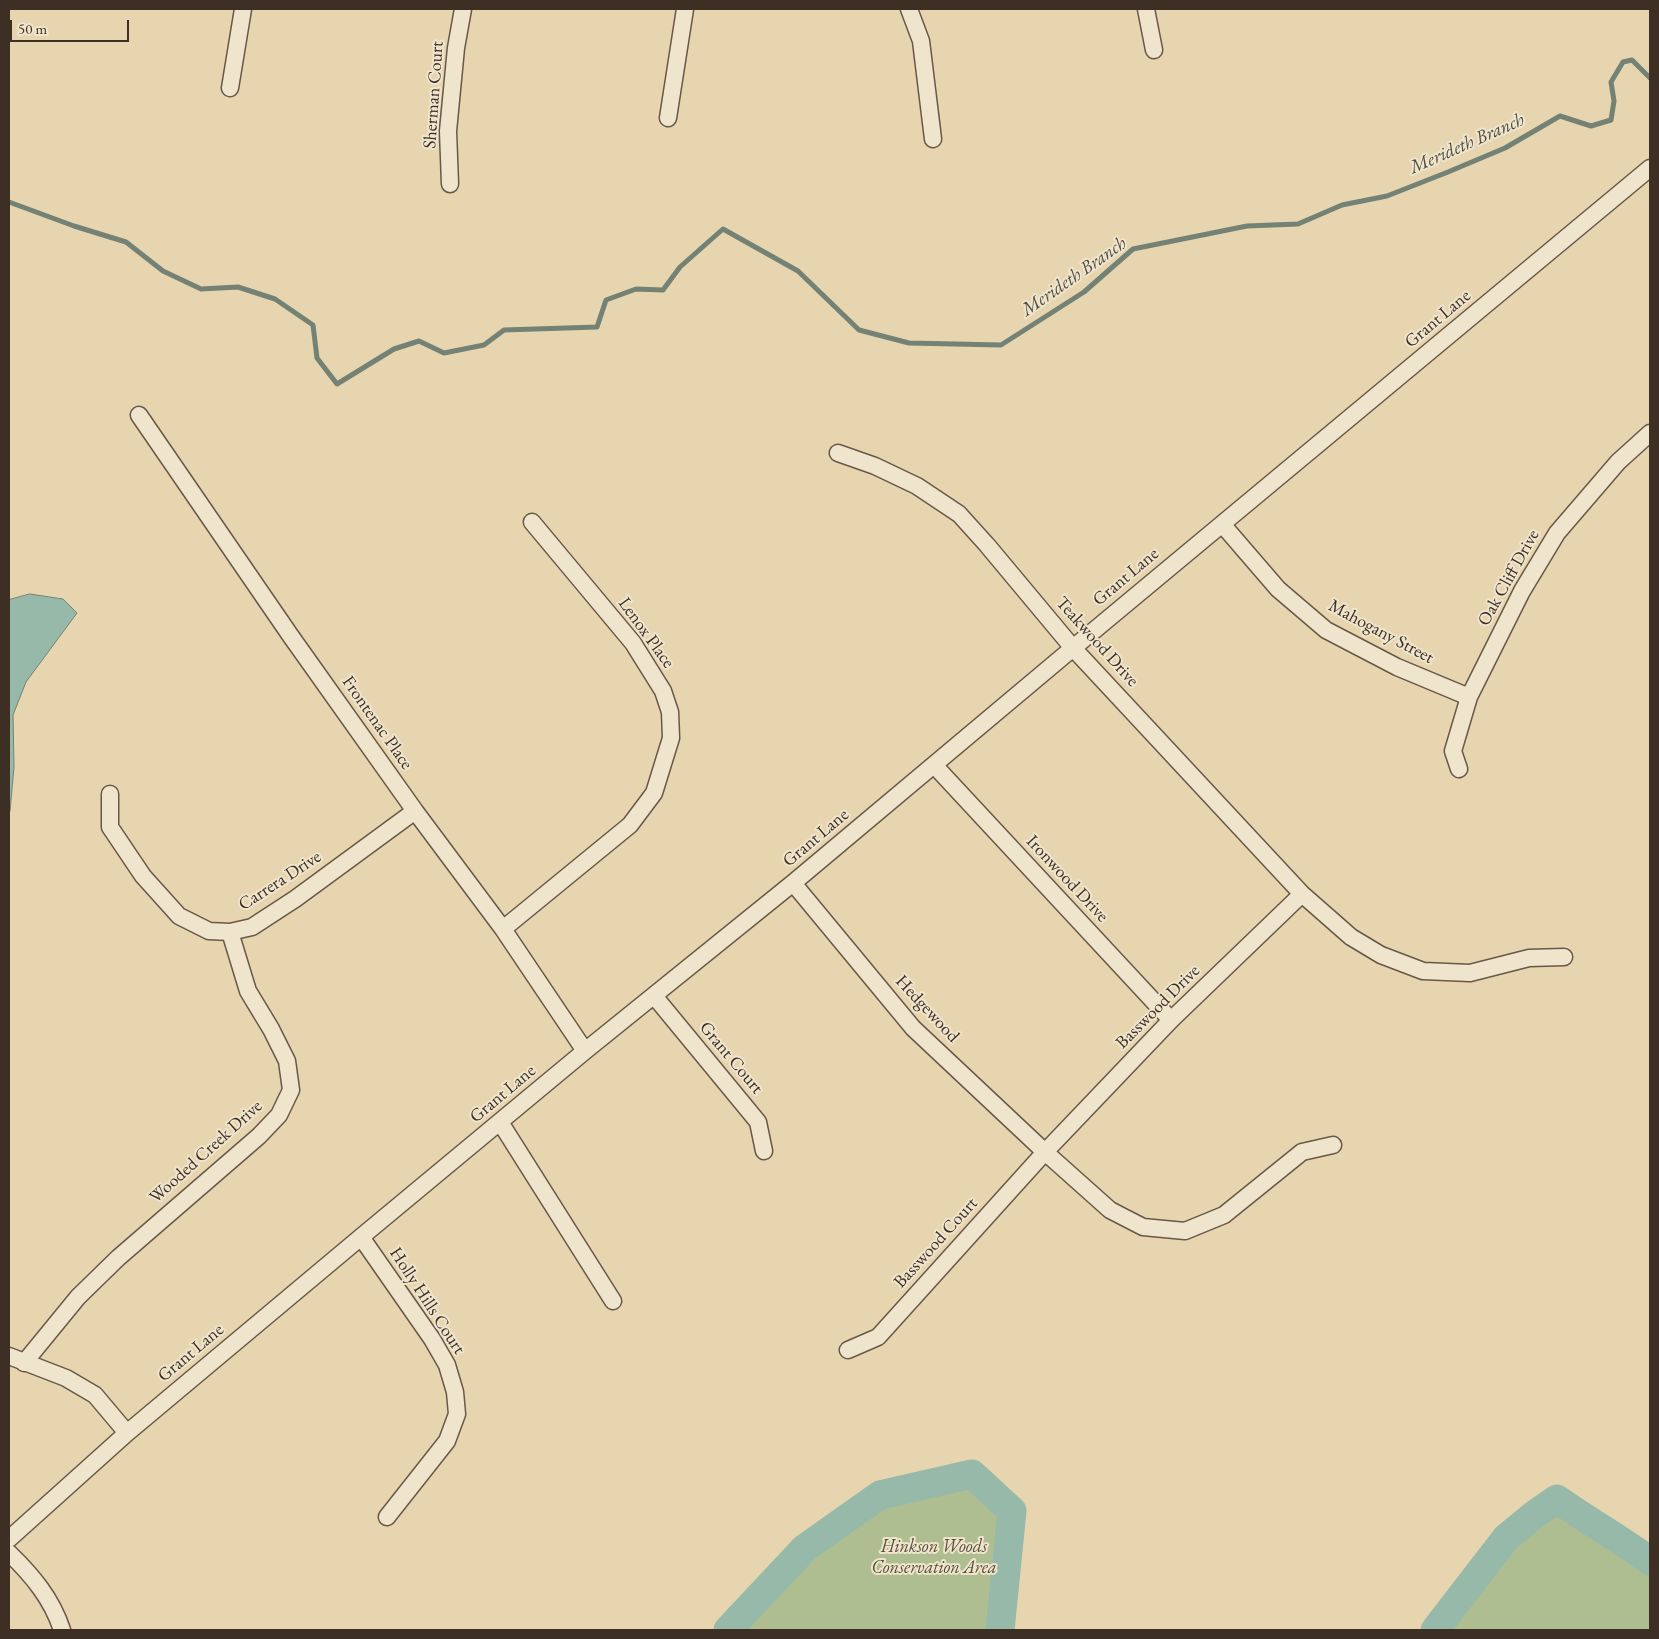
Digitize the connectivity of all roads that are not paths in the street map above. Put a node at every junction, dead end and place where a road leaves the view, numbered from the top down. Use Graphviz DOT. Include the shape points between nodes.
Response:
graph roads {
  1 [pos="243,9"];
  2 [pos="463,9"];
  3 [pos="685,9"];
  4 [pos="909,9"];
  5 [pos="1146,9"];
  6 [pos="1154,50"];
  7 [pos="230,88"];
  8 [pos="668,118"];
  9 [pos="933,139"];
  10 [pos="1650,168"];
  11 [pos="450,184"];
  12 [pos="140,415"];
  13 [pos="1650,433"];
  14 [pos="838,453"];
  15 [pos="532,522"];
  16 [pos="1222,524"];
  17 [pos="1073,648"];
  18 [pos="1469,696"];
  19 [pos="934,765"];
  20 [pos="1459,769"];
  21 [pos="110,794"];
  22 [pos="415,811"];
  23 [pos="793,883"];
  24 [pos="1302,894"];
  25 [pos="503,928"];
  26 [pos="230,932"];
  27 [pos="1564,957"];
  28 [pos="654,997"];
  29 [pos="1172,1020"];
  30 [pos="585,1051"];
  31 [pos="500,1122"];
  32 [pos="1333,1145"];
  33 [pos="764,1151"];
  34 [pos="1045,1152"];
  35 [pos="361,1237"];
  36 [pos="613,1301"];
  37 [pos="848,1350"];
  38 [pos="9,1356"];
  39 [pos="24,1362"];
  40 [pos="127,1433"];
  41 [pos="387,1517"];
  42 [pos="9,1539"];
  43 [pos="9,1553"];
  44 [pos="62,1630"];
  1 -- 7 [label="street"];
  2 -- 11 [label="street, Sherman Court" via="448,130"];
  3 -- 8 [label="street"];
  4 -- 9 [label="street" via="921,40"];
  5 -- 6 [label="street"];
  10 -- 16 [label="street, Grant Lane"];
  12 -- 22 [label="street, Frontenac Place"];
  13 -- 18 [label="street, Oak Cliff Drive" via="1618,462 1557,533 1522,591"];
  14 -- 17 [label="street, Teakwood Drive" via="917,486 959,514"];
  15 -- 25 [label="street, Lenox Place" via="633,643 662,691 670,712 672,738 654,793 630,825"];
  16 -- 17 [label="street, Grant Lane"];
  16 -- 18 [label="street, Mahogany Street" via="1278,589 1326,630 1396,667"];
  17 -- 19 [label="street, Grant Lane"];
  17 -- 24 [label="street, Teakwood Drive"];
  18 -- 20 [label="street, Oak Cliff Drive" via="1452,751"];
  19 -- 23 [label="street, Grant Lane"];
  19 -- 29 [label="street, Ironwood Drive"];
  21 -- 26 [label="street, Carrera Drive" via="110,827 142,876 179,916 209,931"];
  22 -- 25 [label="street, Frontenac Place"];
  22 -- 26 [label="street, Carrera Drive" via="288,904 252,927"];
  23 -- 28 [label="street, Grant Lane"];
  23 -- 34 [label="street, Hedgewood" via="913,1028"];
  24 -- 27 [label="street, Teakwood Drive" via="1351,937 1381,955 1423,971 1470,972 1529,958"];
  24 -- 29 [label="street, Basswood Drive"];
  25 -- 30 [label="street, Frontenac Place"];
  26 -- 39 [label="street, Wooded Creek Drive" via="248,991 288,1061 291,1090 278,1115 259,1136 118,1258 78,1297"];
  28 -- 30 [label="street, Grant Lane"];
  28 -- 33 [label="street, Grant Court" via="758,1122"];
  29 -- 34 [label="street, Basswood Drive"];
  30 -- 31 [label="street, Grant Lane"];
  31 -- 35 [label="street, Grant Lane"];
  31 -- 36 [label="street"];
  32 -- 34 [label="street, Hedgewood" via="1302,1152 1224,1215 1185,1231 1143,1227 1110,1210"];
  34 -- 37 [label="street, Basswood Court" via="878,1337"];
  35 -- 40 [label="street, Grant Lane"];
  35 -- 41 [label="street, Holly Hills Court" via="432,1339 447,1365 455,1392 457,1414 447,1441"];
  38 -- 39 [label="street"];
  39 -- 40 [label="street" via="66,1378 95,1395"];
  40 -- 42 [label="street, Grant Lane"];
  43 -- 44 [label="street" via="30,1574 51,1604"];
}
